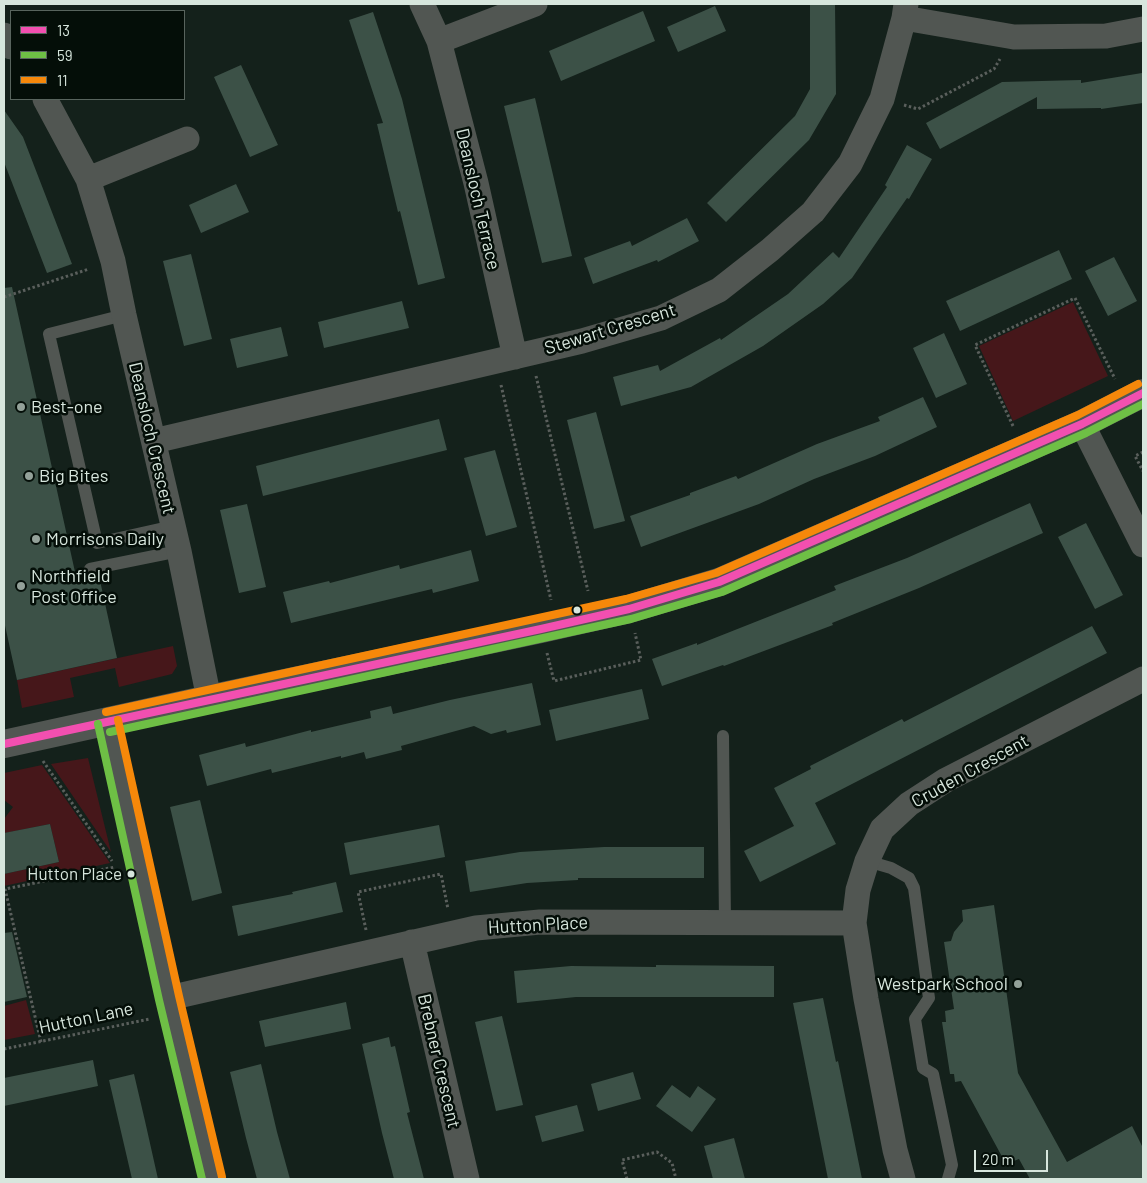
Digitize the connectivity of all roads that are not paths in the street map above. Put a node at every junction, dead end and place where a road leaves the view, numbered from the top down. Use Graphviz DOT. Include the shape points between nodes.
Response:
graph roads {
  1 [pos="422,4"];
  2 [pos="535,4"];
  3 [pos="905,11"];
  4 [pos="1143,30"];
  5 [pos="440,41"];
  6 [pos="46,100"];
  7 [pos="187,139"];
  8 [pos="88,179"];
  9 [pos="124,315"];
  10 [pos="514,357"];
  11 [pos="1143,392"];
  12 [pos="1082,424"];
  13 [pos="154,441"];
  14 [pos="172,526"];
  15 [pos="1143,545"];
  16 [pos="178,551"];
  17 [pos="90,569"];
  18 [pos="1143,679"];
  19 [pos="209,699"];
  20 [pos="108,722"];
  21 [pos="723,736"];
  22 [pos="16,742"];
  23 [pos="867,861"];
  24 [pos="724,923"];
  25 [pos="854,923"];
  26 [pos="412,942"];
  27 [pos="171,1006"];
  28 [pos="212,1179"];
  29 [pos="467,1179"];
  30 [pos="903,1179"];
  31 [pos="948,1179"];
  1 -- 5 [label="street, Deansloch Terrace"];
  2 -- 5 [label="street"];
  3 -- 4 [label="street" via="1014,37 1106,36"];
  3 -- 10 [label="street, Stewart Crescent" via="882,99 850,164 813,212 719,290 661,318"];
  5 -- 10 [label="street, Deansloch Terrace"];
  6 -- 8 [label="street, Deansloch Crescent"];
  7 -- 8 [label="street"];
  8 -- 9 [label="street, Deansloch Crescent" via="113,261"];
  9 -- 13 [label="street, Deansloch Crescent"];
  9 -- 14 [label="lane" via="49,334 92,524 97,543"];
  10 -- 13 [label="street, Stewart Crescent"];
  11 -- 12 [label="street"];
  12 -- 15 [label="street"];
  12 -- 19 [label="street" via="720,582 549,627"];
  13 -- 14 [label="street, Deansloch Crescent"];
  14 -- 16 [label="street, Deansloch Crescent"];
  16 -- 17 [label="lane"];
  16 -- 19 [label="street, Deansloch Crescent"];
  18 -- 23 [label="street, Cruden Crescent" via="946,780 909,804 882,829"];
  19 -- 20 [label="street"];
  20 -- 22 [label="street"];
  20 -- 27 [label="street"];
  21 -- 24 [label="lane"];
  23 -- 25 [label="street, Cruden Crescent" via="858,890"];
  23 -- 31 [label="lane" via="891,868 909,878 914,888 929,998 915,1020 923,1068 933,1074 952,1165"];
  24 -- 25 [label="street, Hutton Place"];
  24 -- 26 [label="street, Hutton Place" via="540,922 476,928"];
  25 -- 30 [label="street, Cruden Crescent" via="866,999"];
  26 -- 27 [label="street, Hutton Place"];
  26 -- 29 [label="street, Brebner Crescent"];
  27 -- 28 [label="street"];
}
